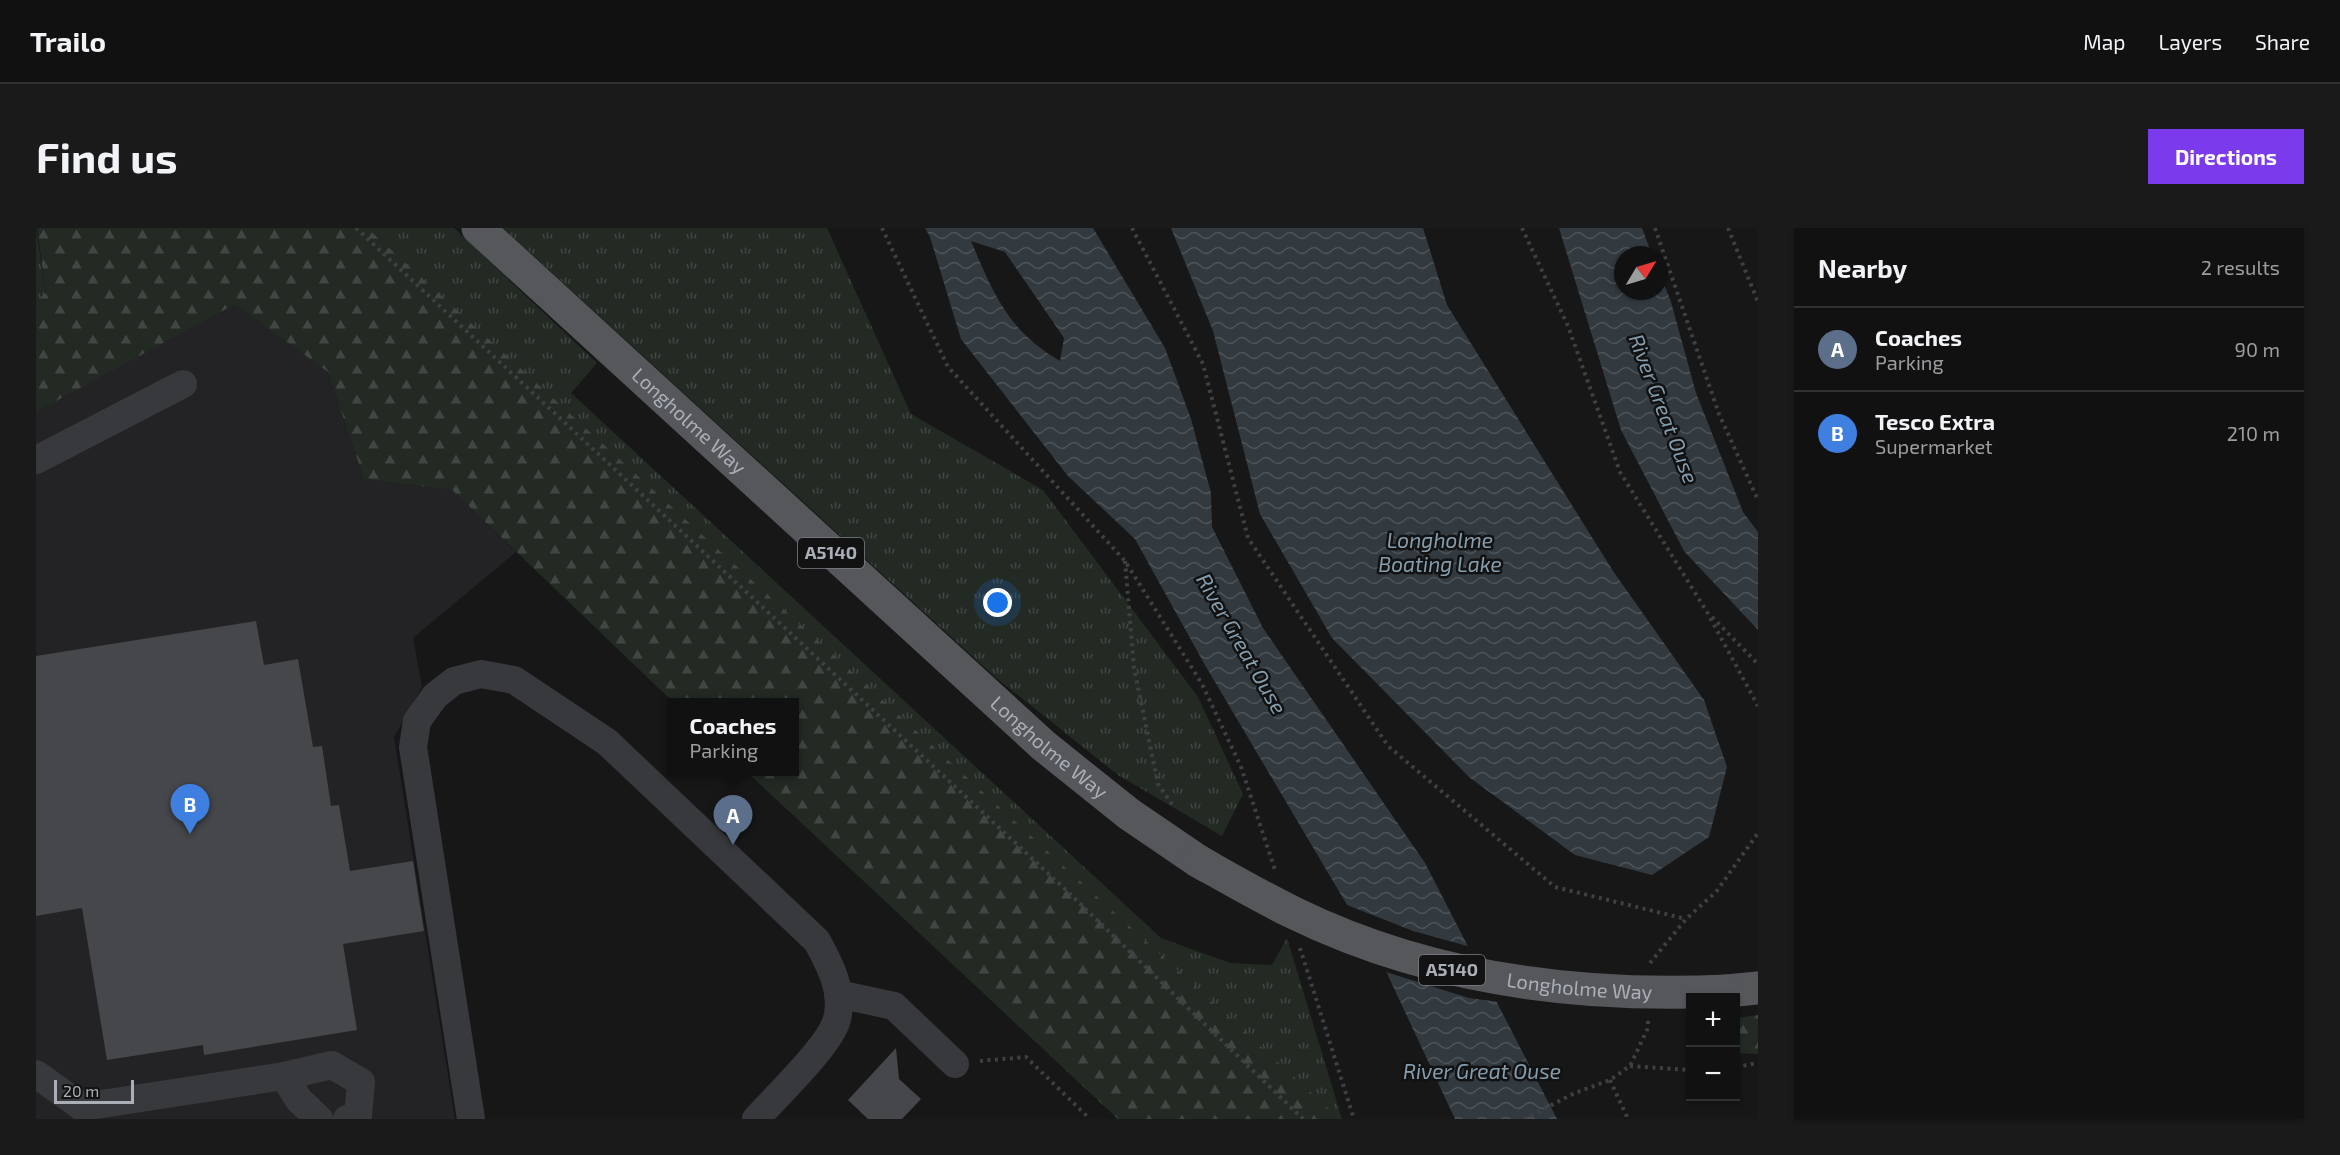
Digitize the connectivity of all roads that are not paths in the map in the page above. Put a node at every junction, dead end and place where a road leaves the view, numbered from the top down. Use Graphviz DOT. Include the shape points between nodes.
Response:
graph roads {
  1 [pos="478,228"];
  2 [pos="183,384"];
  3 [pos="36,460"];
  4 [pos="1743,990"];
  5 [pos="838,994"];
  6 [pos="955,1064"];
  7 [pos="36,1074"];
  8 [pos="284,1076"];
  9 [pos="319,1119"];
  10 [pos="347,1119"];
  11 [pos="471,1119"];
  12 [pos="756,1119"];
  1 -- 4 [label="main road, Longholme Way / A5140, bridge" via="1044,746 1129,814 1198,861 1295,914 1382,949 1453,970 1567,988 1675,994"];
  2 -- 3 [label="lane"];
  5 -- 6 [label="lane" via="894,1006"];
  5 -- 11 [label="lane" via="832,968 817,941 607,742 514,680 481,674 454,681 435,696 417,721 413,747"];
  5 -- 12 [label="lane" via="837,1020 822,1044"];
  7 -- 8 [label="lane" via="82,1107"];
  8 -- 9 [label="lane" via="299,1100"];
  8 -- 10 [label="lane" via="332,1065 361,1082 358,1116"];
}
